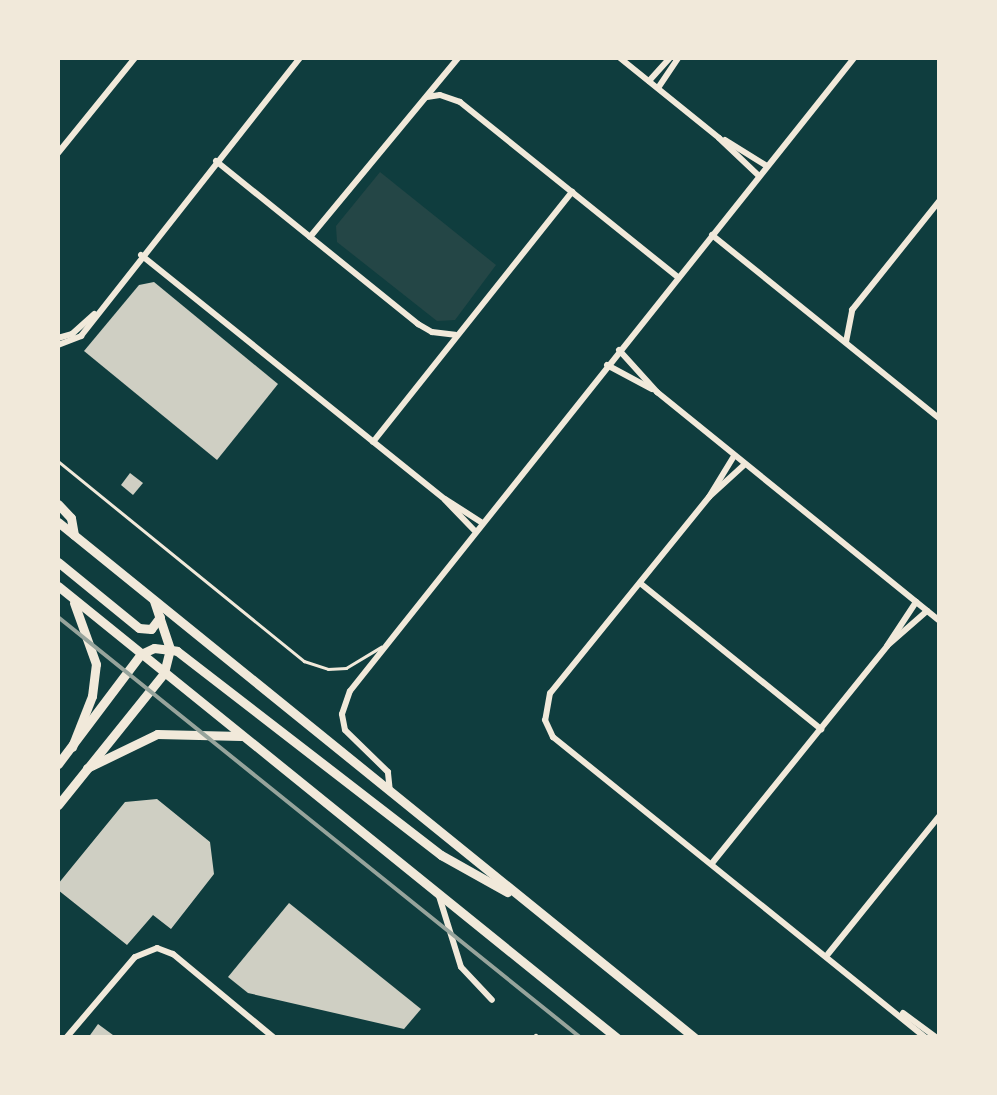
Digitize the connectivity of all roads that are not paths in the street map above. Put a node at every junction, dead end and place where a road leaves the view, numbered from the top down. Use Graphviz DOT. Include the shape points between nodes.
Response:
graph roads {
  1 [pos="134,58"];
  2 [pos="300,58"];
  3 [pos="458,58"];
  4 [pos="620,58"];
  5 [pos="670,58"];
  6 [pos="678,58"];
  7 [pos="854,58"];
  8 [pos="648,80"];
  9 [pos="658,88"];
  10 [pos="426,96"];
  11 [pos="719,138"];
  12 [pos="58,153"];
  13 [pos="216,161"];
  14 [pos="766,166"];
  15 [pos="758,176"];
  16 [pos="572,192"];
  17 [pos="940,200"];
  18 [pos="712,235"];
  19 [pos="310,236"];
  20 [pos="141,255"];
  21 [pos="678,277"];
  22 [pos="457,335"];
  23 [pos="58,342"];
  24 [pos="846,342"];
  25 [pos="619,350"];
  26 [pos="608,365"];
  27 [pos="657,392"];
  28 [pos="940,419"];
  29 [pos="373,442"];
  30 [pos="734,456"];
  31 [pos="58,462"];
  32 [pos="744,465"];
  33 [pos="709,496"];
  34 [pos="444,499"];
  35 [pos="58,504"];
  36 [pos="58,522"];
  37 [pos="482,522"];
  38 [pos="474,530"];
  39 [pos="74,535"];
  40 [pos="58,562"];
  41 [pos="640,583"];
  42 [pos="58,586"];
  43 [pos="70,596"];
  44 [pos="154,601"];
  45 [pos="916,602"];
  46 [pos="926,611"];
  47 [pos="160,617"];
  48 [pos="940,621"];
  49 [pos="382,646"];
  50 [pos="887,646"];
  51 [pos="170,649"];
  52 [pos="140,654"];
  53 [pos="164,673"];
  54 [pos="821,729"];
  55 [pos="244,737"];
  56 [pos="72,747"];
  57 [pos="58,764"];
  58 [pos="87,768"];
  59 [pos="390,792"];
  60 [pos="58,805"];
  61 [pos="940,815"];
  62 [pos="713,862"];
  63 [pos="439,895"];
  64 [pos="523,900"];
  65 [pos="828,954"];
  66 [pos="492,1000"];
  67 [pos="898,1010"];
  68 [pos="70,1035"];
  69 [pos="274,1038"];
  70 [pos="617,1038"];
  71 [pos="695,1038"];
  72 [pos="926,1038"];
  73 [pos="937,1038"];
  1 -- 12 [label="street"];
  2 -- 13 [label="street"];
  3 -- 10 [label="street"];
  4 -- 8 [label="street"];
  5 -- 8 [label="street"];
  6 -- 9 [label="street"];
  7 -- 14 [label="street"];
  8 -- 9 [label="street"];
  9 -- 11 [label="street"];
  10 -- 16 [label="street" via="460,102"];
  10 -- 19 [label="street"];
  11 -- 14 [label="street"];
  11 -- 15 [label="street"];
  13 -- 19 [label="street"];
  13 -- 20 [label="street"];
  14 -- 15 [label="street"];
  15 -- 18 [label="street"];
  16 -- 21 [label="street"];
  16 -- 22 [label="street"];
  17 -- 24 [label="street" via="852,310"];
  18 -- 21 [label="street"];
  18 -- 24 [label="street"];
  19 -- 22 [label="street" via="418,324"];
  20 -- 23 [label="street" via="96,314"];
  20 -- 29 [label="street"];
  21 -- 25 [label="street"];
  22 -- 29 [label="street"];
  24 -- 28 [label="street"];
  25 -- 26 [label="street"];
  25 -- 27 [label="street"];
  26 -- 27 [label="street"];
  26 -- 37 [label="street"];
  27 -- 30 [label="street"];
  29 -- 34 [label="street"];
  30 -- 32 [label="street"];
  30 -- 33 [label="street"];
  31 -- 49 [label="lane" via="304,661 346,668"];
  32 -- 33 [label="street"];
  32 -- 45 [label="street"];
  33 -- 41 [label="street"];
  34 -- 37 [label="street"];
  34 -- 38 [label="street"];
  35 -- 39 [label="main road" via="71,518"];
  36 -- 39 [label="main road"];
  37 -- 38 [label="street"];
  38 -- 49 [label="street"];
  39 -- 44 [label="main road"];
  40 -- 47 [label="main road" via="139,628 150,629"];
  41 -- 54 [label="street"];
  41 -- 62 [label="street" via="550,693 545,720 553,737"];
  42 -- 43 [label="main road"];
  43 -- 52 [label="main road"];
  43 -- 56 [label="main road" via="96,664 92,696"];
  44 -- 47 [label="main road"];
  44 -- 59 [label="main road"];
  45 -- 46 [label="street"];
  45 -- 50 [label="street"];
  46 -- 48 [label="street"];
  46 -- 50 [label="street"];
  47 -- 51 [label="main road"];
  49 -- 59 [label="street" via="342,714 348,737 392,778"];
  50 -- 54 [label="street"];
  51 -- 52 [label="main road"];
  51 -- 53 [label="main road"];
  51 -- 64 [label="main road" via="442,856"];
  52 -- 53 [label="main road"];
  52 -- 56 [label="main road"];
  53 -- 55 [label="main road"];
  53 -- 58 [label="main road"];
  54 -- 62 [label="street"];
  55 -- 58 [label="main road" via="157,734"];
  55 -- 63 [label="main road"];
  56 -- 57 [label="main road"];
  58 -- 60 [label="main road"];
  59 -- 64 [label="main road"];
  61 -- 65 [label="street"];
  62 -- 65 [label="street"];
  63 -- 66 [label="street" via="461,967"];
  63 -- 70 [label="main road"];
  64 -- 71 [label="main road"];
  65 -- 67 [label="street"];
  67 -- 72 [label="street"];
  67 -- 73 [label="street"];
  68 -- 69 [label="street" via="135,957 157,948"];
}
